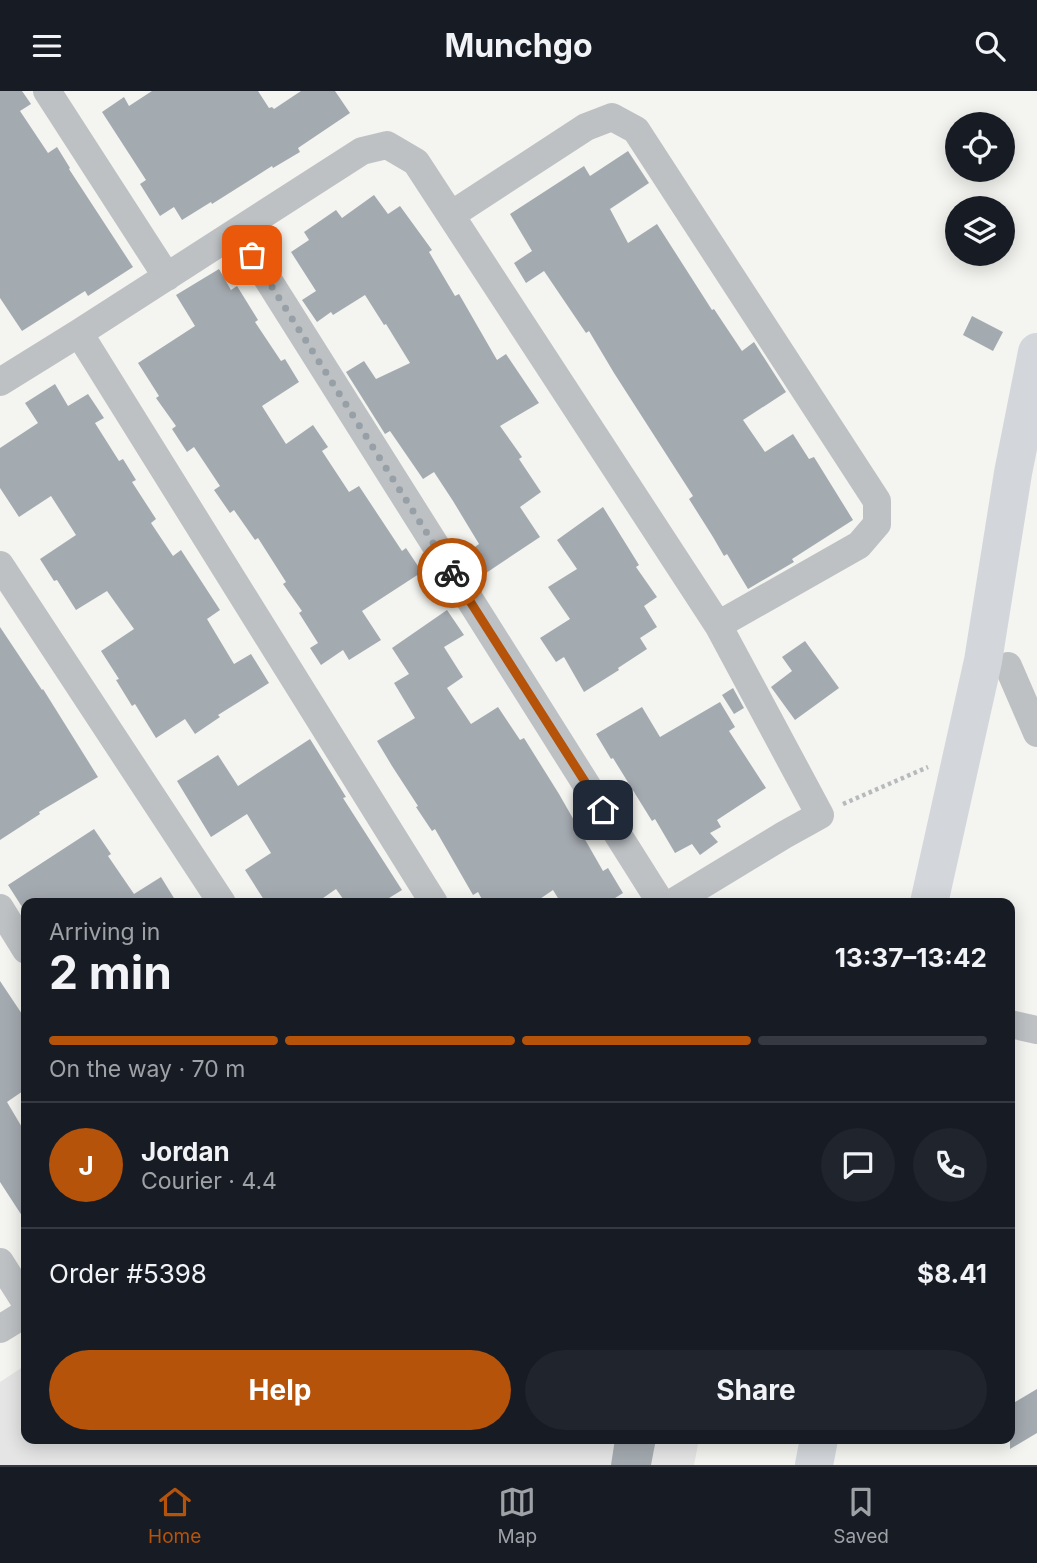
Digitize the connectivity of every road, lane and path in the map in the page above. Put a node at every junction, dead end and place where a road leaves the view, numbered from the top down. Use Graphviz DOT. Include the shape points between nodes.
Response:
graph roads {
  1 [pos="47,91"];
  2 [pos="450,215"];
  3 [pos="238,232"];
  4 [pos="167,277"];
  5 [pos="79,333"];
  6 [pos="1037,352"];
  7 [pos="0,382"];
  8 [pos="0,565"];
  9 [pos="718,625"];
  10 [pos="1008,666"];
  11 [pos="1037,733"];
  12 [pos="963,751"];
  13 [pos="820,815"];
  14 [pos="219,898"];
  15 [pos="431,898"];
  16 [pos="658,898"];
  17 [pos="679,898"];
  18 [pos="930,898"];
  19 [pos="0,908"];
  20 [pos="21,942"];
  21 [pos="1015,1025"];
  22 [pos="1037,1030"];
  23 [pos="0,1262"];
  24 [pos="21,1295"];
  25 [pos="21,1316"];
  26 [pos="0,1329"];
  27 [pos="818,1444"];
  28 [pos="814,1465"];
  1 -- 4 [label="street"];
  2 -- 3 [label="street" via="416,162 387,145 362,151"];
  2 -- 9 [label="street"];
  2 -- 9 [label="street" via="586,127 612,117 636,130 877,501 877,524 859,545"];
  3 -- 4 [label="street"];
  3 -- 16 [label="street"];
  4 -- 5 [label="street"];
  5 -- 7 [label="street"];
  5 -- 15 [label="street"];
  6 -- 12 [label="street"];
  8 -- 14 [label="street"];
  9 -- 13 [label="street"];
  10 -- 11 [label="street"];
  12 -- 13 [label="path"];
  12 -- 18 [label="street"];
  13 -- 17 [label="street"];
  19 -- 20 [label="street"];
  21 -- 22 [label="street"];
  23 -- 24 [label="street"];
  25 -- 26 [label="street"];
  27 -- 28 [label="street"];
}
